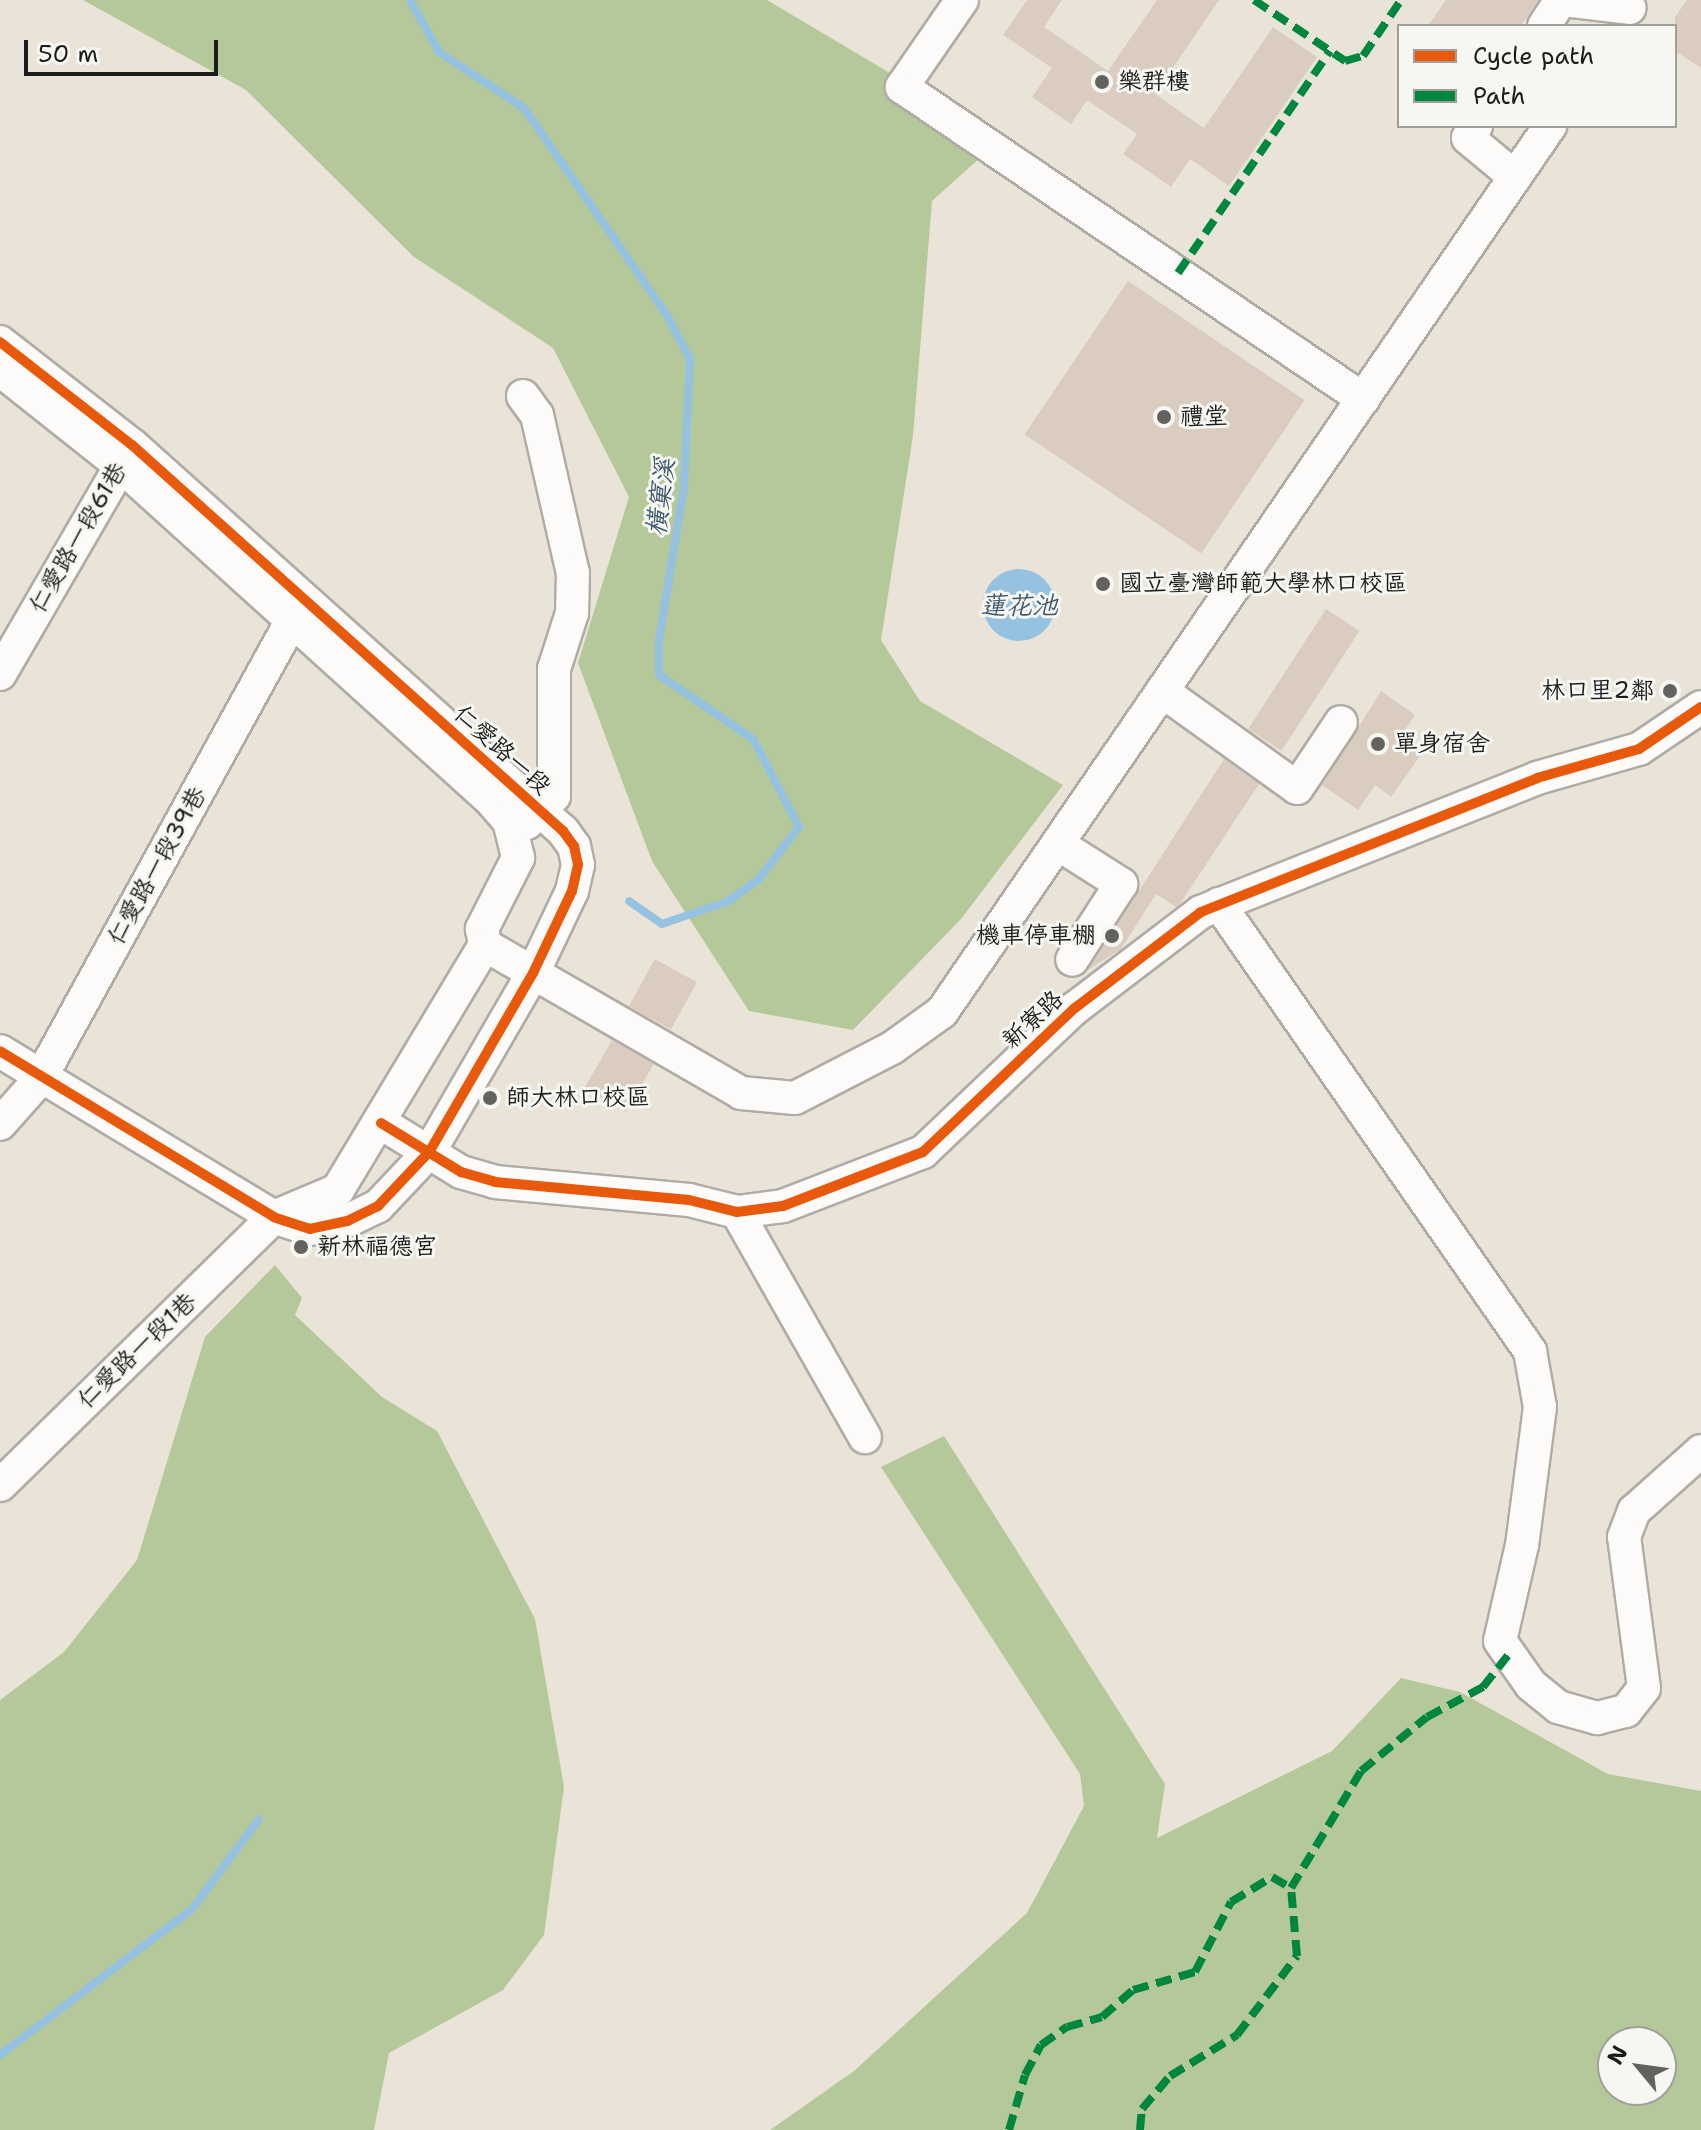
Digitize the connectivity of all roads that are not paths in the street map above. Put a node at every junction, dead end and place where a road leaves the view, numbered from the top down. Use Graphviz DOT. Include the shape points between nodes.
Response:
graph roads {
  1 [pos="962,0"];
  2 [pos="1563,0"];
  3 [pos="1628,11"];
  4 [pos="1545,24"];
  5 [pos="1475,128"];
  6 [pos="1549,128"];
  7 [pos="1515,177"];
  8 [pos="0,342"];
  9 [pos="0,370"];
  10 [pos="523,396"];
  11 [pos="1363,399"];
  12 [pos="126,455"];
  13 [pos="298,610"];
  14 [pos="0,674"];
  15 [pos="1162,691"];
  16 [pos="1701,707"];
  17 [pos="1341,722"];
  18 [pos="541,811"];
  19 [pos="515,832"];
  20 [pos="1058,844"];
  21 [pos="1219,904"];
  22 [pos="485,945"];
  23 [pos="1072,960"];
  24 [pos="533,973"];
  25 [pos="0,1051"];
  26 [pos="40,1079"];
  27 [pos="381,1123"];
  28 [pos="0,1124"];
  29 [pos="430,1151"];
  30 [pos="737,1212"];
  31 [pos="274,1217"];
  32 [pos="865,1437"];
  33 [pos="1701,1451"];
  34 [pos="0,1485"];
  1 -- 11 [label="street" via="902,87"];
  2 -- 3 [label="street"];
  2 -- 4 [label="street"];
  5 -- 7 [label="street" via="1468,138"];
  6 -- 7 [label="street"];
  7 -- 11 [label="street"];
  8 -- 12 [label="street, 仁愛路一段"];
  9 -- 12 [label="street, 仁愛路一段"];
  10 -- 18 [label="street" via="537,415 573,573 572,613 554,669 554,796"];
  11 -- 15 [label="street"];
  12 -- 13 [label="street, 仁愛路一段"];
  12 -- 14 [label="street, 仁愛路一段61巷"];
  13 -- 18 [label="street, 仁愛路一段"];
  13 -- 19 [label="street, 仁愛路一段" via="488,797"];
  13 -- 26 [label="street, 仁愛路一段39巷"];
  15 -- 17 [label="street" via="1297,788"];
  15 -- 20 [label="street"];
  16 -- 21 [label="street, 新寮路" via="1639,749 1537,778"];
  18 -- 19 [label="street"];
  18 -- 24 [label="street, 仁愛路一段" via="574,846 578,865 572,891"];
  19 -- 22 [label="street" via="518,858 482,929"];
  20 -- 23 [label="street" via="1121,884"];
  20 -- 24 [label="street" via="942,1012 892,1048 795,1098 741,1093"];
  21 -- 30 [label="street, 新寮路" via="1075,1008 923,1152 783,1206"];
  21 -- 33 [label="street" via="1530,1351 1540,1407 1522,1545 1500,1641 1531,1685 1558,1707 1597,1718 1626,1711 1644,1688 1624,1537 1634,1511"];
  22 -- 24 [label="street"];
  22 -- 27 [label="street"];
  24 -- 29 [label="street, 仁愛路一段"];
  25 -- 26 [label="street, 仁愛路一段"];
  26 -- 28 [label="street, 仁愛路一段39巷"];
  26 -- 31 [label="street, 仁愛路一段"];
  27 -- 29 [label="street, 新寮路"];
  27 -- 31 [label="street" via="338,1190"];
  29 -- 30 [label="street, 新寮路" via="461,1172 495,1182 689,1200"];
  29 -- 31 [label="street, 仁愛路一段" via="378,1206 347,1221 310,1229"];
  30 -- 32 [label="street"];
  31 -- 34 [label="street, 仁愛路一段1巷"];
}
